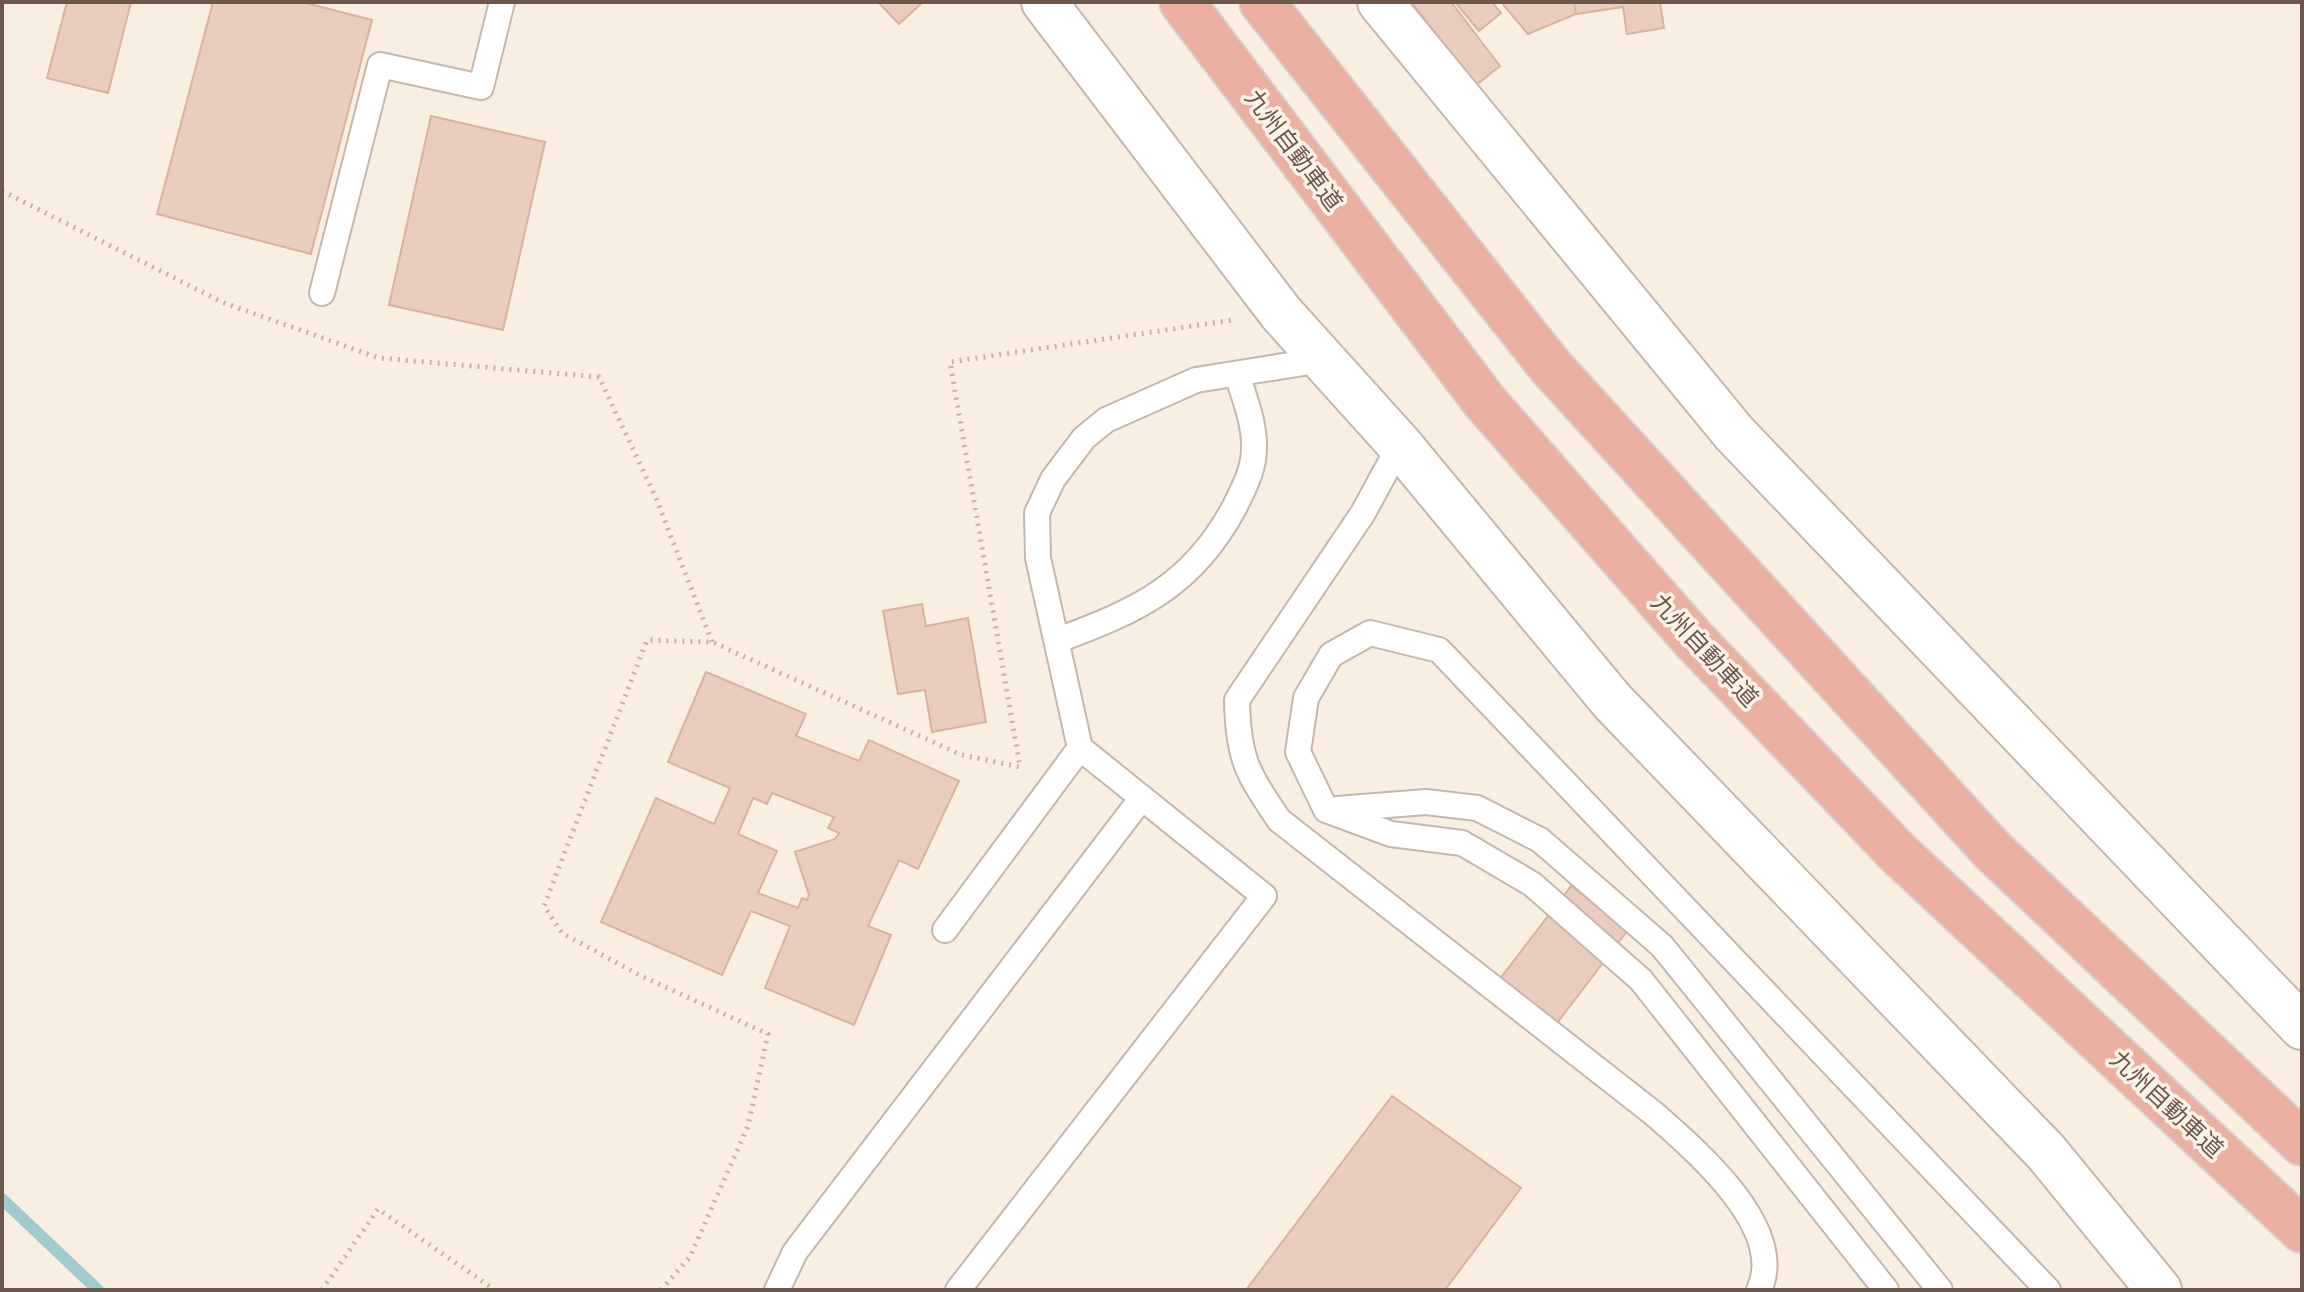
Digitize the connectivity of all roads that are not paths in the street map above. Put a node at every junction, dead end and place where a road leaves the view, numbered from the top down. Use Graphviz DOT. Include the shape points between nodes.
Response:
graph roads {
  1 [pos="502,2"];
  2 [pos="1044,2"];
  3 [pos="1182,2"];
  4 [pos="1262,2"];
  5 [pos="1380,2"];
  6 [pos="322,293"];
  7 [pos="1322,360"];
  8 [pos="1237,374"];
  9 [pos="1400,445"];
  10 [pos="1058,640"];
  11 [pos="1080,748"];
  12 [pos="1141,799"];
  13 [pos="1326,810"];
  14 [pos="945,930"];
  15 [pos="2302,1027"];
  16 [pos="2302,1143"];
  17 [pos="2302,1230"];
  18 [pos="777,1290"];
  19 [pos="958,1290"];
  20 [pos="1759,1290"];
  21 [pos="1886,1290"];
  22 [pos="1940,1290"];
  23 [pos="2048,1290"];
  24 [pos="2159,1290"];
  1 -- 6 [label="lane" via="481,87 380,65"];
  2 -- 7 [label="street"];
  3 -- 17 [label="highway, 九州自動車道" via="1485,402 1694,640 1898,853"];
  4 -- 16 [label="highway" via="1550,366 1993,851"];
  5 -- 15 [label="street" via="1734,433"];
  7 -- 8 [label="lane"];
  7 -- 9 [label="street"];
  8 -- 10 [label="lane" via="1254,446 1249,480 1228,520 1173,586 1132,612"];
  8 -- 10 [label="lane" via="1196,380 1106,420 1084,438 1053,479 1037,513 1038,558"];
  9 -- 20 [label="lane" via="1363,513 1237,700 1244,768 1279,820 1690,1146 1733,1192 1763,1242 1765,1278"];
  9 -- 24 [label="street" via="1612,701 2046,1152"];
  10 -- 11 [label="lane"];
  11 -- 12 [label="lane"];
  11 -- 14 [label="lane"];
  12 -- 18 [label="lane" via="795,1252"];
  12 -- 19 [label="lane" via="1264,896"];
  13 -- 21 [label="lane" via="1391,834 1462,843 1532,884 1641,980"];
  13 -- 22 [label="lane" via="1426,802 1477,808 1540,840 1662,946"];
  13 -- 23 [label="lane" via="1298,752 1306,698 1331,655 1370,633 1439,650"];
}
